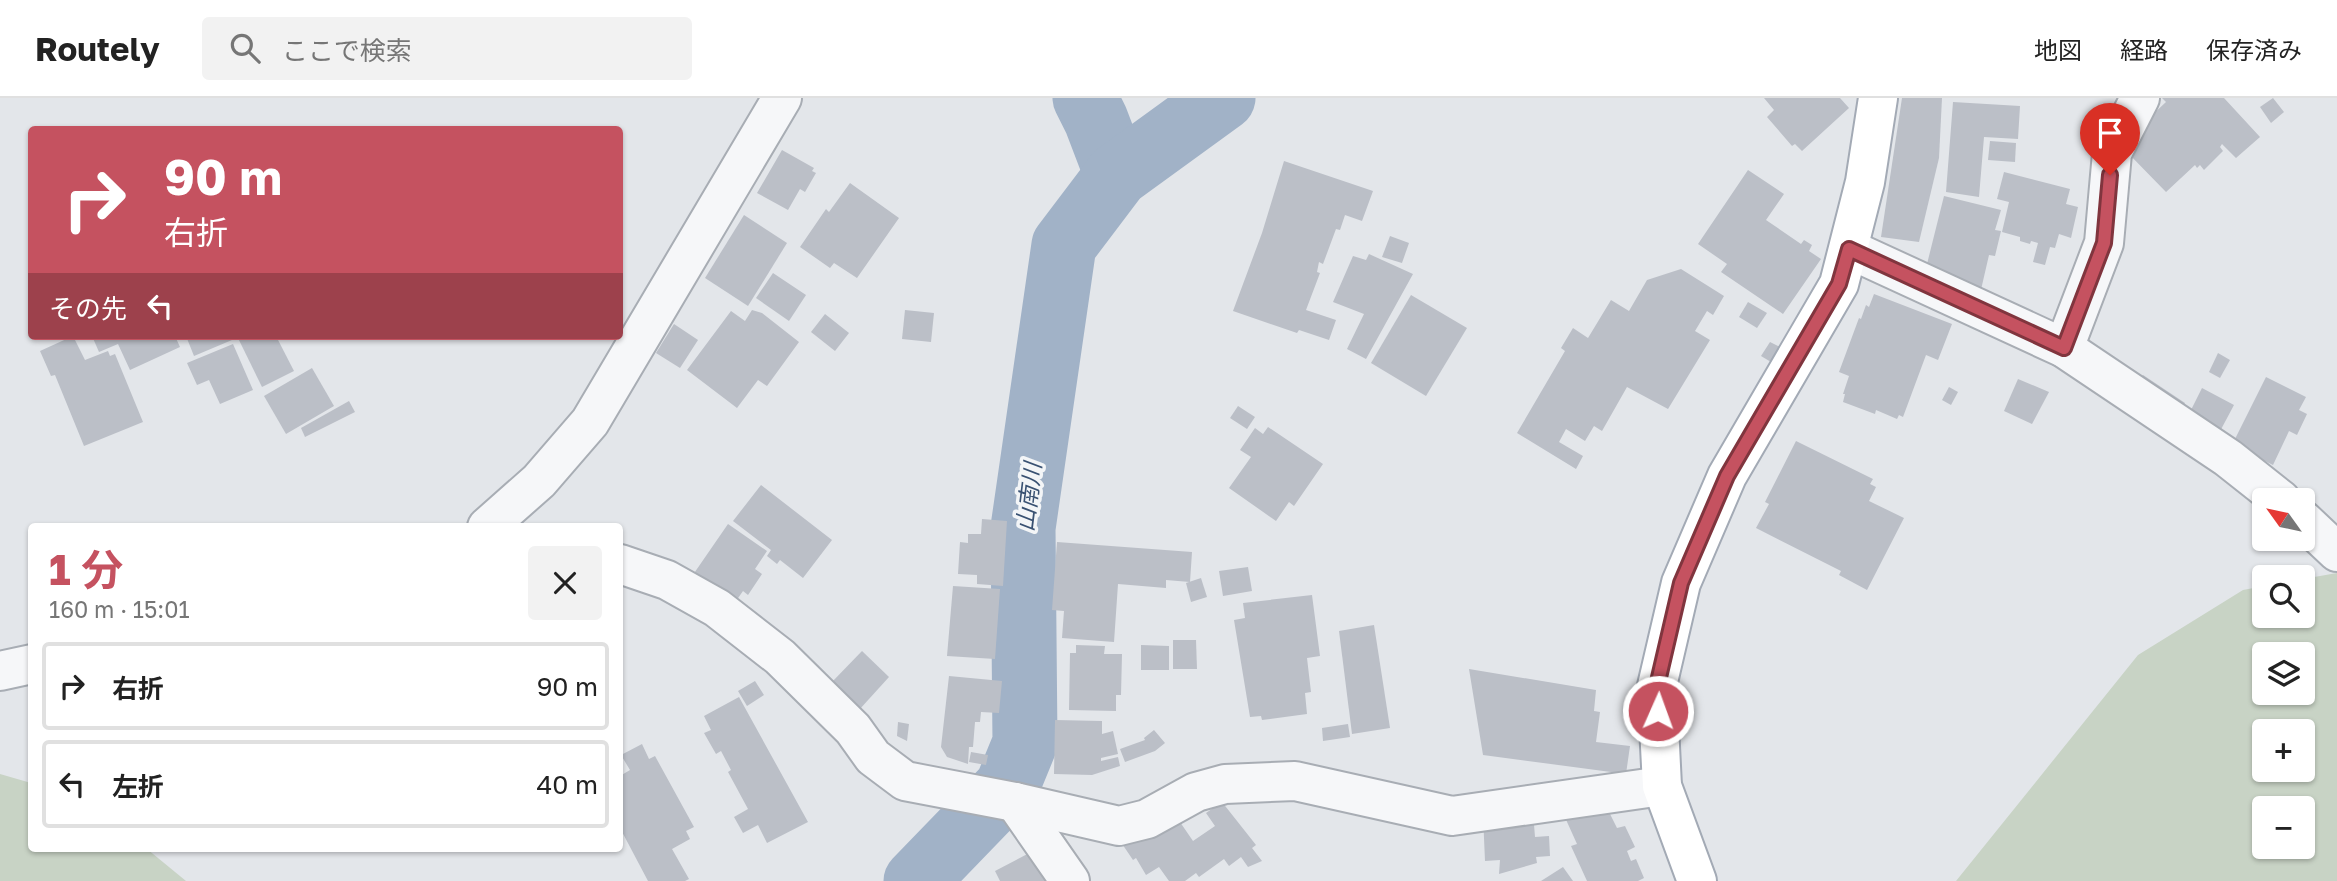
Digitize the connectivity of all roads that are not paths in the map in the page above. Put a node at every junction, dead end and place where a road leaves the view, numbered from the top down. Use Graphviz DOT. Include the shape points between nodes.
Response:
graph roads {
  1 [pos="782,98"];
  2 [pos="1878,98"];
  3 [pos="2140,98"];
  4 [pos="1849,249"];
  5 [pos="2064,348"];
  6 [pos="2266,488"];
  7 [pos="492,523"];
  8 [pos="2315,531"];
  9 [pos="2337,552"];
  10 [pos="623,565"];
  11 [pos="28,665"];
  12 [pos="0,671"];
  13 [pos="1662,786"];
  14 [pos="1015,802"];
  15 [pos="1070,881"];
  16 [pos="1697,881"];
  1 -- 7 [label="street" via="590,422 539,481"];
  2 -- 4 [label="main road"];
  3 -- 5 [label="street" via="2112,153 2104,243"];
  4 -- 5 [label="street"];
  4 -- 13 [label="main road" via="1839,284 1727,476 1681,583 1657,686"];
  5 -- 6 [label="street"];
  8 -- 9 [label="street"];
  10 -- 14 [label="street" via="667,580 717,608 780,657 853,729 873,757 905,782"];
  11 -- 12 [label="street"];
  13 -- 14 [label="street" via="1452,816 1295,781 1226,784 1196,792 1147,819 1119,826"];
  13 -- 16 [label="main road"];
  14 -- 15 [label="street"];
}
